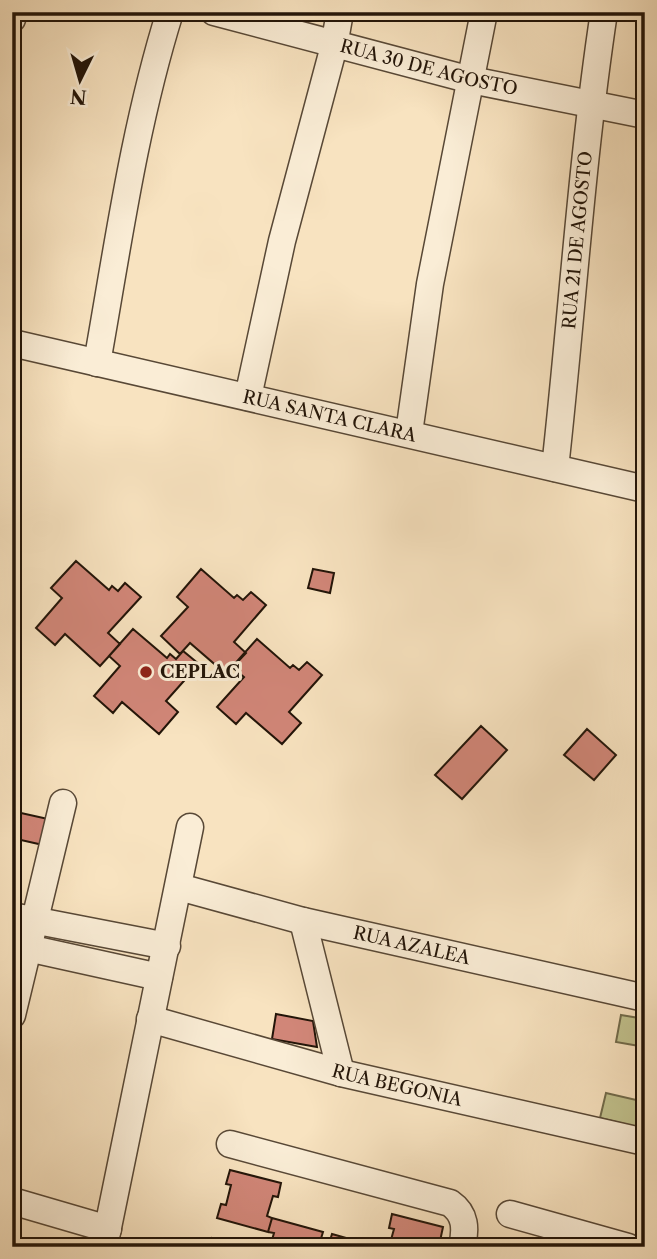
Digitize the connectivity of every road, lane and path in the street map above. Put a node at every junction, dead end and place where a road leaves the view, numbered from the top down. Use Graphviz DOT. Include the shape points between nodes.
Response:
graph roads {
  1 [pos="13,12"];
  2 [pos="170,12"];
  3 [pos="214,12"];
  4 [pos="340,12"];
  5 [pos="484,12"];
  6 [pos="604,12"];
  7 [pos="12,19"];
  8 [pos="334,46"];
  9 [pos="471,80"];
  10 [pos="590,103"];
  11 [pos="645,115"];
  12 [pos="12,343"];
  13 [pos="97,363"];
  14 [pos="248,397"];
  15 [pos="409,433"];
  16 [pos="555,468"];
  17 [pos="645,489"];
  18 [pos="63,803"];
  19 [pos="190,827"];
  20 [pos="178,887"];
  21 [pos="24,918"];
  22 [pos="303,921"];
  23 [pos="21,946"];
  24 [pos="167,946"];
  25 [pos="159,977"];
  26 [pos="645,998"];
  27 [pos="12,1015"];
  28 [pos="150,1019"];
  29 [pos="341,1073"];
  30 [pos="645,1142"];
  31 [pos="230,1144"];
  32 [pos="12,1202"];
  33 [pos="510,1214"];
  34 [pos="106,1238"];
  35 [pos="463,1247"];
  36 [pos="628,1247"];
  1 -- 7 [label="street"];
  2 -- 13 [label="street" via="135,145"];
  3 -- 8 [label="street, RUA 30 DE AGOSTO"];
  4 -- 8 [label="street"];
  5 -- 9 [label="street"];
  6 -- 10 [label="street, RUA 21 DE AGOSTO"];
  8 -- 9 [label="street, RUA 30 DE AGOSTO"];
  8 -- 14 [label="street" via="282,241"];
  9 -- 10 [label="street, RUA 30 DE AGOSTO"];
  9 -- 15 [label="street" via="430,284"];
  10 -- 11 [label="street, RUA 30 DE AGOSTO"];
  10 -- 16 [label="street, RUA 21 DE AGOSTO"];
  12 -- 13 [label="street, RUA SANTA CLARA"];
  13 -- 14 [label="street, RUA SANTA CLARA"];
  14 -- 15 [label="street, RUA SANTA CLARA"];
  15 -- 16 [label="street, RUA SANTA CLARA"];
  16 -- 17 [label="street, RUA SANTA CLARA"];
  18 -- 21 [label="street"];
  19 -- 20 [label="street"];
  20 -- 22 [label="street, RUA AZALEA"];
  20 -- 24 [label="street"];
  21 -- 23 [label="street"];
  21 -- 24 [label="street"];
  22 -- 26 [label="street, RUA AZALEA"];
  22 -- 29 [label="street"];
  23 -- 25 [label="street"];
  23 -- 27 [label="street"];
  24 -- 25 [label="street"];
  25 -- 28 [label="street"];
  28 -- 29 [label="street, RUA BEGONIA"];
  28 -- 34 [label="street"];
  29 -- 30 [label="street, RUA BEGONIA"];
  31 -- 35 [label="street" via="450,1203 463,1218"];
  32 -- 34 [label="street"];
  33 -- 36 [label="street"];
}
